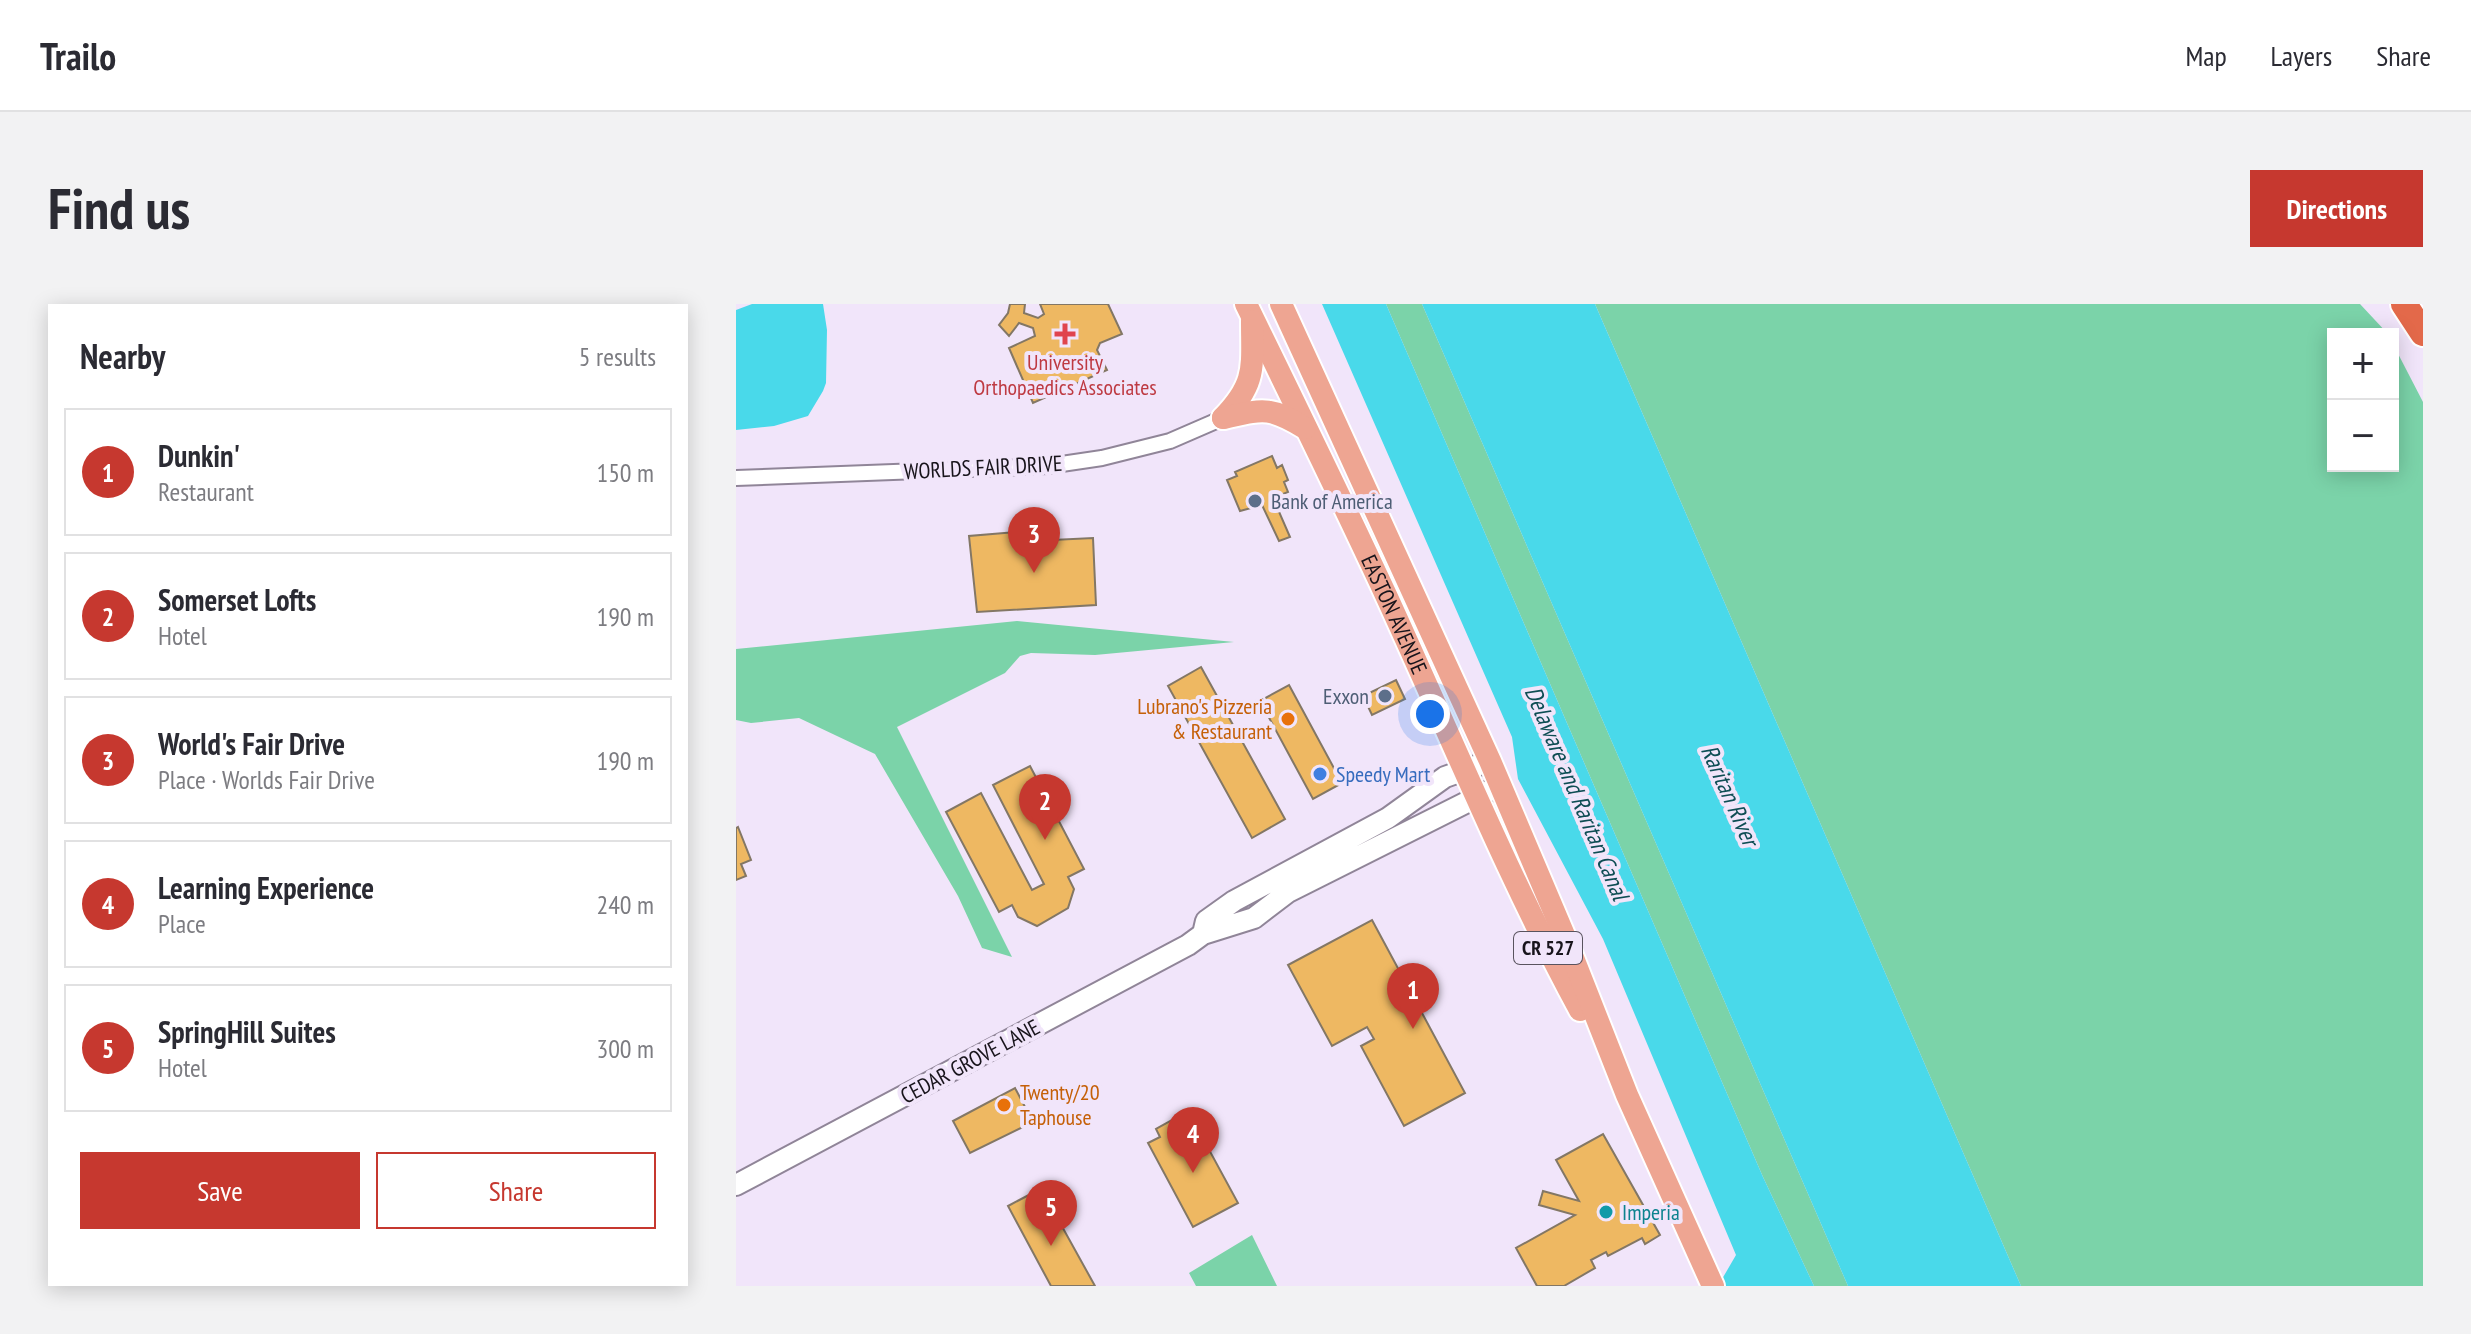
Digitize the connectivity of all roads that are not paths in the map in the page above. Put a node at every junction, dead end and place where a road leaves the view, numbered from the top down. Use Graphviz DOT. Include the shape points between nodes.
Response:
graph roads {
  1 [pos="1281,304"];
  2 [pos="2404,304"];
  3 [pos="1249,310"];
  4 [pos="2423,333"];
  5 [pos="1223,418"];
  6 [pos="1306,428"];
  7 [pos="736,478"];
  8 [pos="1490,761"];
  9 [pos="1465,771"];
  10 [pos="1499,786"];
  11 [pos="1477,796"];
  12 [pos="1203,934"];
  13 [pos="1627,1095"];
  14 [pos="736,1185"];
  15 [pos="1713,1286"];
  1 -- 8 [label="main road, EASTON AVENUE / CR 527"];
  2 -- 4 [label="highway"];
  3 -- 5 [label="main road" via="1250,382"];
  3 -- 6 [label="main road, EASTON AVENUE / CR 527"];
  5 -- 6 [label="main road" via="1259,410 1280,412"];
  5 -- 7 [label="street, WORLDS FAIR DRIVE" via="1170,441 1048,466"];
  6 -- 9 [label="main road, EASTON AVENUE / CR 527"];
  8 -- 9 [label="main road, CEDAR GROVE LANE"];
  8 -- 10 [label="main road, EASTON AVENUE / CR 527"];
  9 -- 11 [label="main road, EASTON AVENUE / CR 527"];
  9 -- 12 [label="main road, CEDAR GROVE LANE" via="1445,777 1388,818 1234,901 1206,921"];
  10 -- 11 [label="main road, CEDAR GROVE LANE"];
  10 -- 13 [label="main road, EASTON AVENUE / CR 527"];
  11 -- 12 [label="main road, CEDAR GROVE LANE" via="1288,892 1254,918"];
  11 -- 13 [label="main road, EASTON AVENUE / CR 527" via="1554,961"];
  12 -- 14 [label="main road, CEDAR GROVE LANE"];
  13 -- 15 [label="main road, EASTON AVENUE / CR 527"];
}
